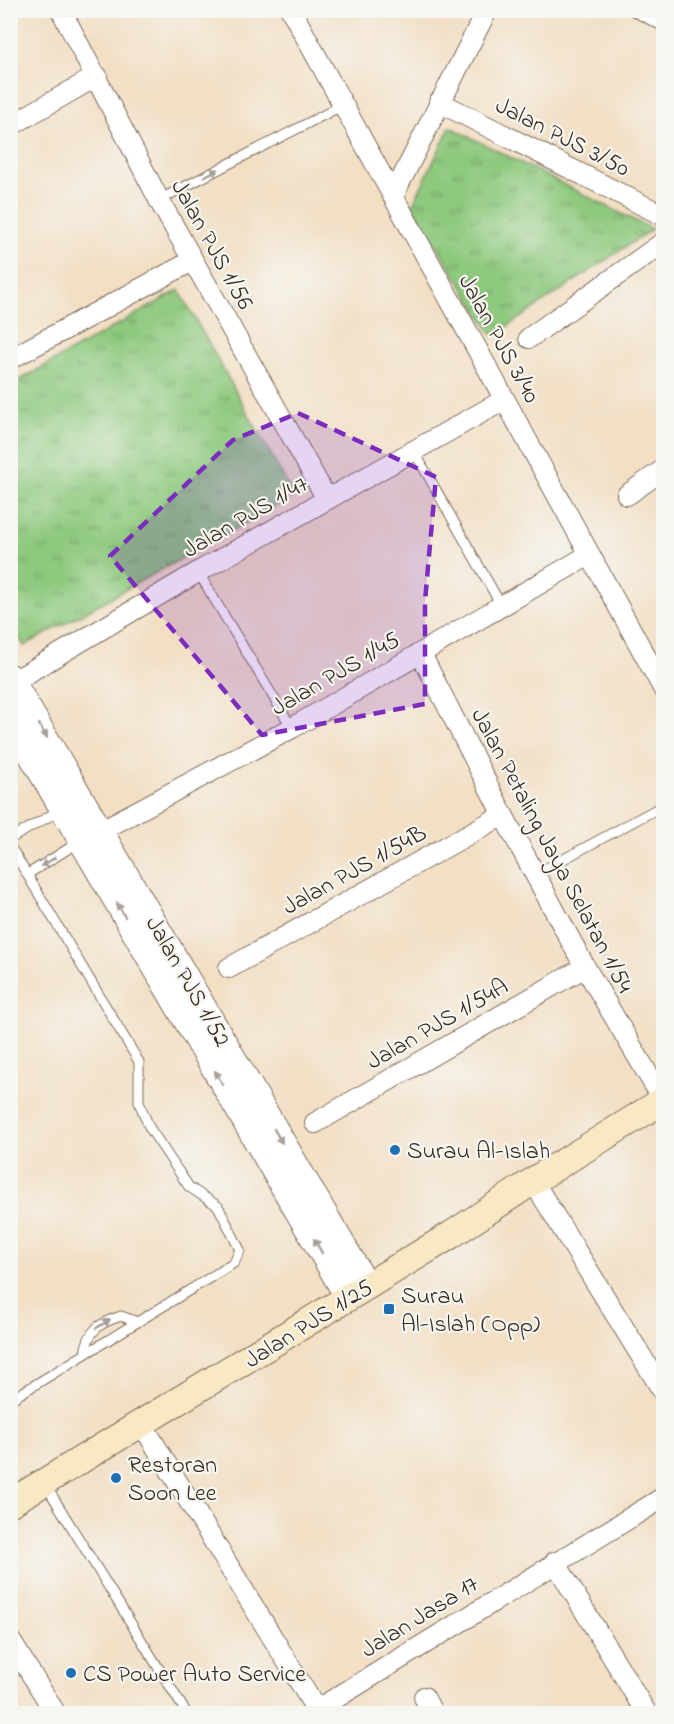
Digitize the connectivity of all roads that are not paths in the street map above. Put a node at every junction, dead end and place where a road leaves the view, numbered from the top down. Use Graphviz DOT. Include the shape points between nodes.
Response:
graph roads {
  1 [pos="61,10"];
  2 [pos="291,10"];
  3 [pos="487,10"];
  4 [pos="631,10"];
  5 [pos="663,27"];
  6 [pos="97,76"];
  7 [pos="440,102"];
  8 [pos="343,105"];
  9 [pos="10,126"];
  10 [pos="393,196"];
  11 [pos="159,200"];
  12 [pos="663,216"];
  13 [pos="663,242"];
  14 [pos="192,261"];
  15 [pos="529,338"];
  16 [pos="10,359"];
  17 [pos="504,400"];
  18 [pos="414,451"];
  19 [pos="663,469"];
  20 [pos="627,495"];
  21 [pos="327,500"];
  22 [pos="589,555"];
  23 [pos="198,573"];
  24 [pos="501,606"];
  25 [pos="421,654"];
  26 [pos="12,679"];
  27 [pos="663,687"];
  28 [pos="10,720"];
  29 [pos="292,728"];
  30 [pos="73,803"];
  31 [pos="663,805"];
  32 [pos="503,816"];
  33 [pos="91,836"];
  34 [pos="10,839"];
  35 [pos="10,846"];
  36 [pos="28,874"];
  37 [pos="536,874"];
  38 [pos="229,968"];
  39 [pos="585,968"];
  40 [pos="663,1100"];
  41 [pos="315,1122"];
  42 [pos="533,1181"];
  43 [pos="358,1291"];
  44 [pos="138,1322"];
  45 [pos="85,1354"];
  46 [pos="663,1393"];
  47 [pos="10,1400"];
  48 [pos="142,1424"];
  49 [pos="44,1483"];
  50 [pos="663,1497"];
  51 [pos="10,1503"];
  52 [pos="555,1562"];
  53 [pos="10,1640"];
  54 [pos="313,1711"];
  55 [pos="56,1713"];
  56 [pos="187,1713"];
  57 [pos="648,1713"];
  1 -- 6 [label="street, Jalan PJS 1/56"];
  2 -- 8 [label="street, Jalan PJS 3/40"];
  3 -- 7 [label="street"];
  4 -- 5 [label="lane"];
  6 -- 9 [label="street"];
  6 -- 11 [label="street, Jalan PJS 1/56"];
  7 -- 10 [label="street"];
  7 -- 12 [label="street, Jalan PJS 3/50"];
  8 -- 10 [label="street, Jalan PJS 3/40"];
  11 -- 8 [label="lane, one-way"];
  10 -- 17 [label="street, Jalan PJS 3/40"];
  11 -- 14 [label="street, Jalan PJS 1/56"];
  13 -- 15 [label="street"];
  14 -- 16 [label="street"];
  14 -- 21 [label="street, Jalan PJS 1/56"];
  17 -- 18 [label="street, Jalan PJS 1/47"];
  17 -- 22 [label="street, Jalan PJS 3/40"];
  18 -- 21 [label="street, Jalan PJS 1/47"];
  18 -- 24 [label="lane"];
  19 -- 20 [label="street"];
  21 -- 23 [label="street, Jalan PJS 1/47"];
  22 -- 24 [label="street, Jalan PJS 1/45"];
  22 -- 27 [label="street, Jalan PJS 3/40"];
  23 -- 26 [label="street, Jalan PJS 1/47"];
  23 -- 29 [label="lane"];
  24 -- 25 [label="street, Jalan PJS 1/45"];
  25 -- 29 [label="street, Jalan PJS 1/45"];
  25 -- 32 [label="street, Jalan Petaling Jaya Selatan 1/54"];
  26 -- 30 [label="street, Jalan PJS 1/52, one-way"];
  28 -- 30 [label="street, Jalan PJS 1/52"];
  29 -- 33 [label="street, Jalan PJS 1/45"];
  30 -- 33 [label="street, Jalan PJS 1/52"];
  30 -- 34 [label="lane"];
  31 -- 37 [label="lane"];
  32 -- 37 [label="street, Jalan Petaling Jaya Selatan 1/54"];
  32 -- 38 [label="street, Jalan PJS 1/54B"];
  33 -- 36 [label="lane, one-way"];
  33 -- 43 [label="street, Jalan PJS 1/52"];
  35 -- 36 [label="lane"];
  36 -- 44 [label="lane" via="139,1062 139,1102 149,1128 189,1187 218,1206 240,1250 234,1263"];
  37 -- 39 [label="street, Jalan Petaling Jaya Selatan 1/54"];
  39 -- 40 [label="street, Jalan Petaling Jaya Selatan 1/54"];
  39 -- 41 [label="street, Jalan PJS 1/54A"];
  40 -- 42 [label="main road, Jalan PJS 1/25"];
  42 -- 43 [label="main road, Jalan PJS 1/25"];
  42 -- 46 [label="street"];
  43 -- 48 [label="main road, Jalan PJS 1/25"];
  44 -- 45 [label="lane"];
  45 -- 44 [label="lane, one-way" via="91,1332 100,1326 121,1316"];
  45 -- 47 [label="lane"];
  48 -- 49 [label="main road, Jalan PJS 1/25"];
  48 -- 54 [label="street"];
  49 -- 51 [label="main road, Jalan PJS 1/25"];
  49 -- 56 [label="lane"];
  50 -- 52 [label="street, Jalan Jasa 17"];
  52 -- 54 [label="street, Jalan Jasa 17"];
  52 -- 57 [label="street"];
  53 -- 55 [label="street"];
}
